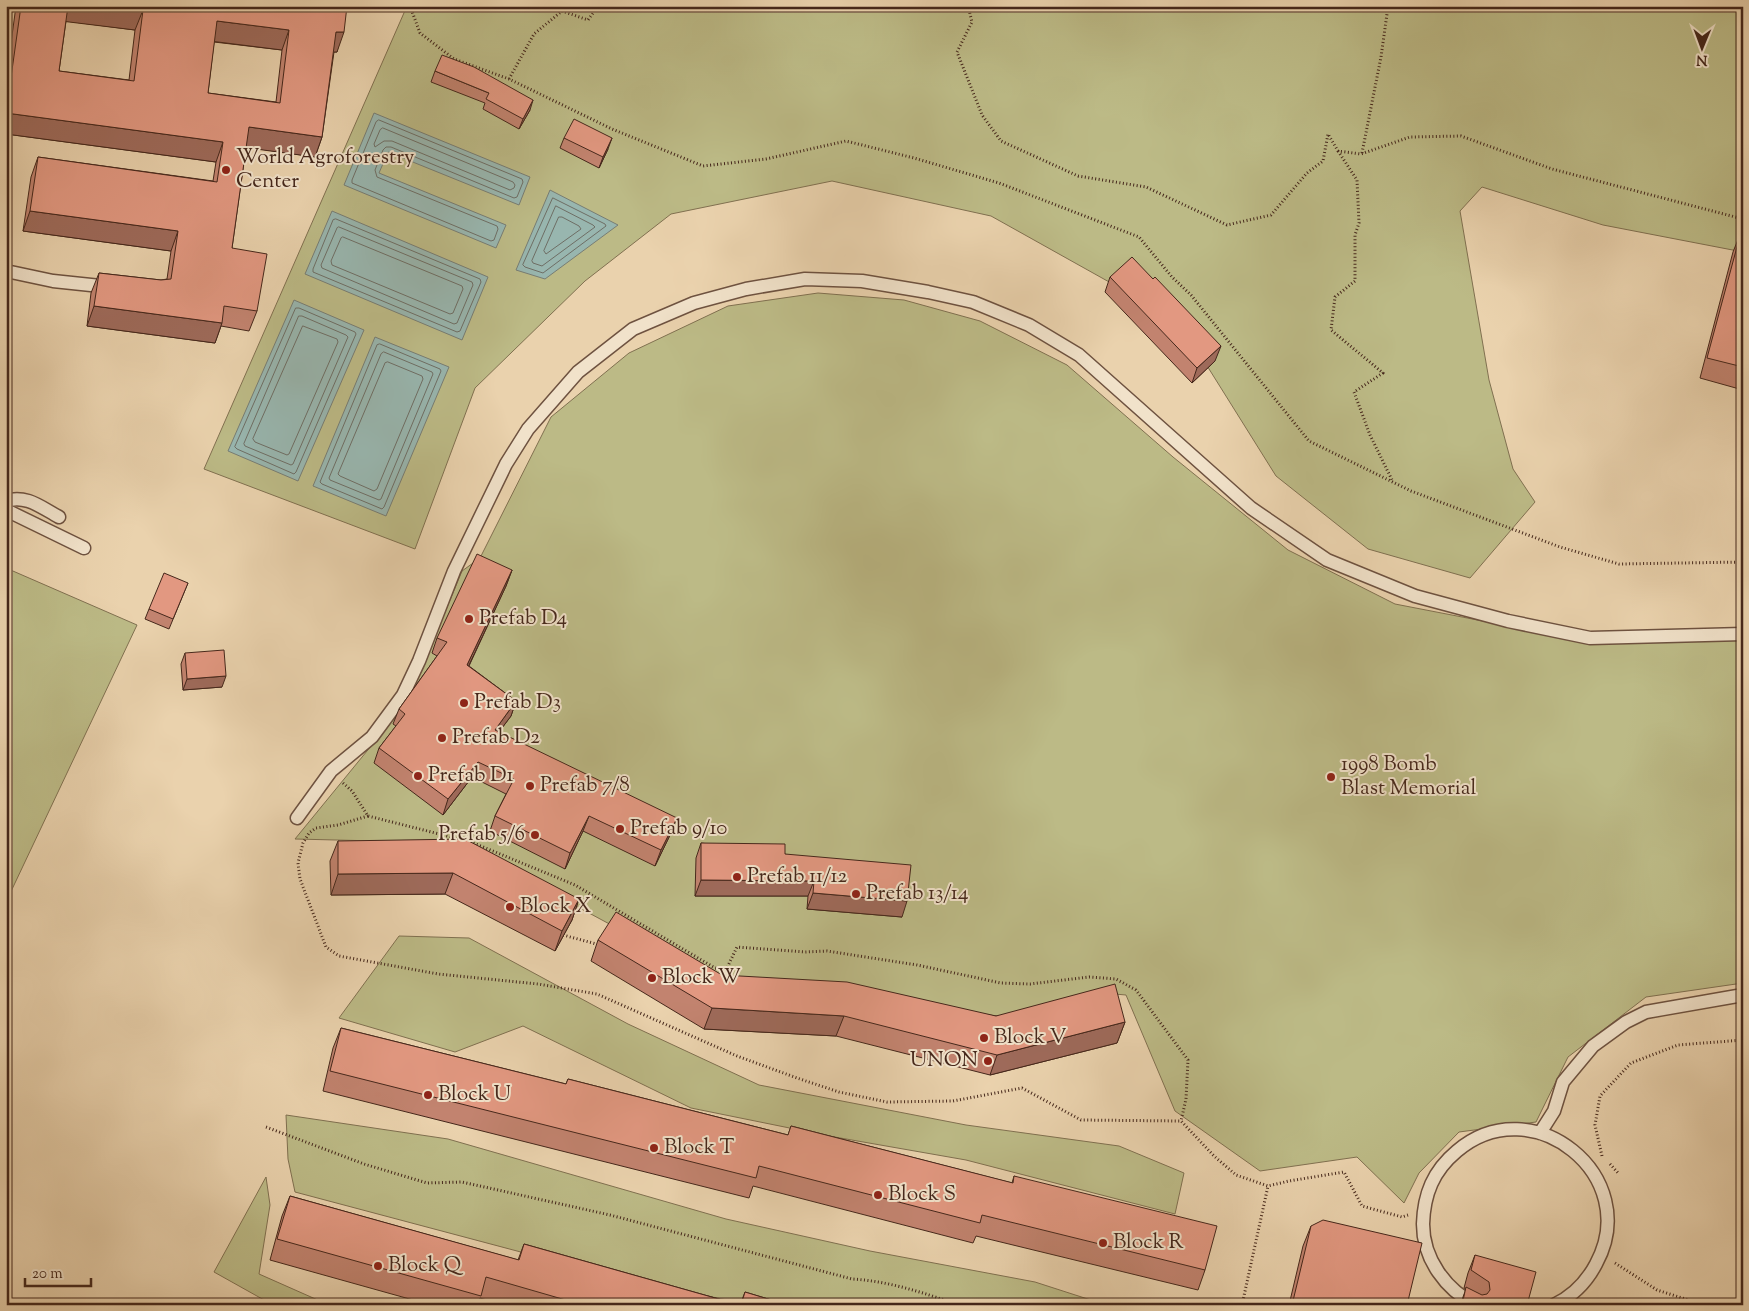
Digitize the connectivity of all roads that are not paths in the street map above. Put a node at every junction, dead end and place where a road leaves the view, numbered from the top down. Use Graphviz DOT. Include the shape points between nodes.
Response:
graph roads {
  1 [pos="6,271"];
  2 [pos="127,289"];
  3 [pos="6,501"];
  4 [pos="6,510"];
  5 [pos="59,517"];
  6 [pos="84,548"];
  7 [pos="1743,634"];
  8 [pos="297,818"];
  9 [pos="1743,995"];
  10 [pos="1540,1133"];
  11 [pos="1476,1305"];
  12 [pos="1554,1305"];
  1 -- 2 [label="lane" via="53,281"];
  3 -- 5 [label="lane" via="28,500"];
  4 -- 6 [label="lane"];
  7 -- 8 [label="lane" via="1590,638 1508,621 1415,596 1327,560 1251,508 1079,355 1029,325 973,302 928,292 862,281 805,279 746,288 694,303 633,329 578,372 528,429 506,464 454,571 420,661 403,695 372,737 331,771"];
  9 -- 10 [label="lane" via="1646,1012 1626,1022 1593,1046 1563,1082 1554,1111"];
  10 -- 11 [label="lane" via="1515,1130 1489,1133 1466,1144 1446,1160 1432,1182 1424,1206 1423,1232 1430,1257 1443,1280 1462,1298"];
  10 -- 12 [label="lane" via="1560,1141 1592,1169 1604,1196 1608,1226 1602,1254 1588,1279"];
}
